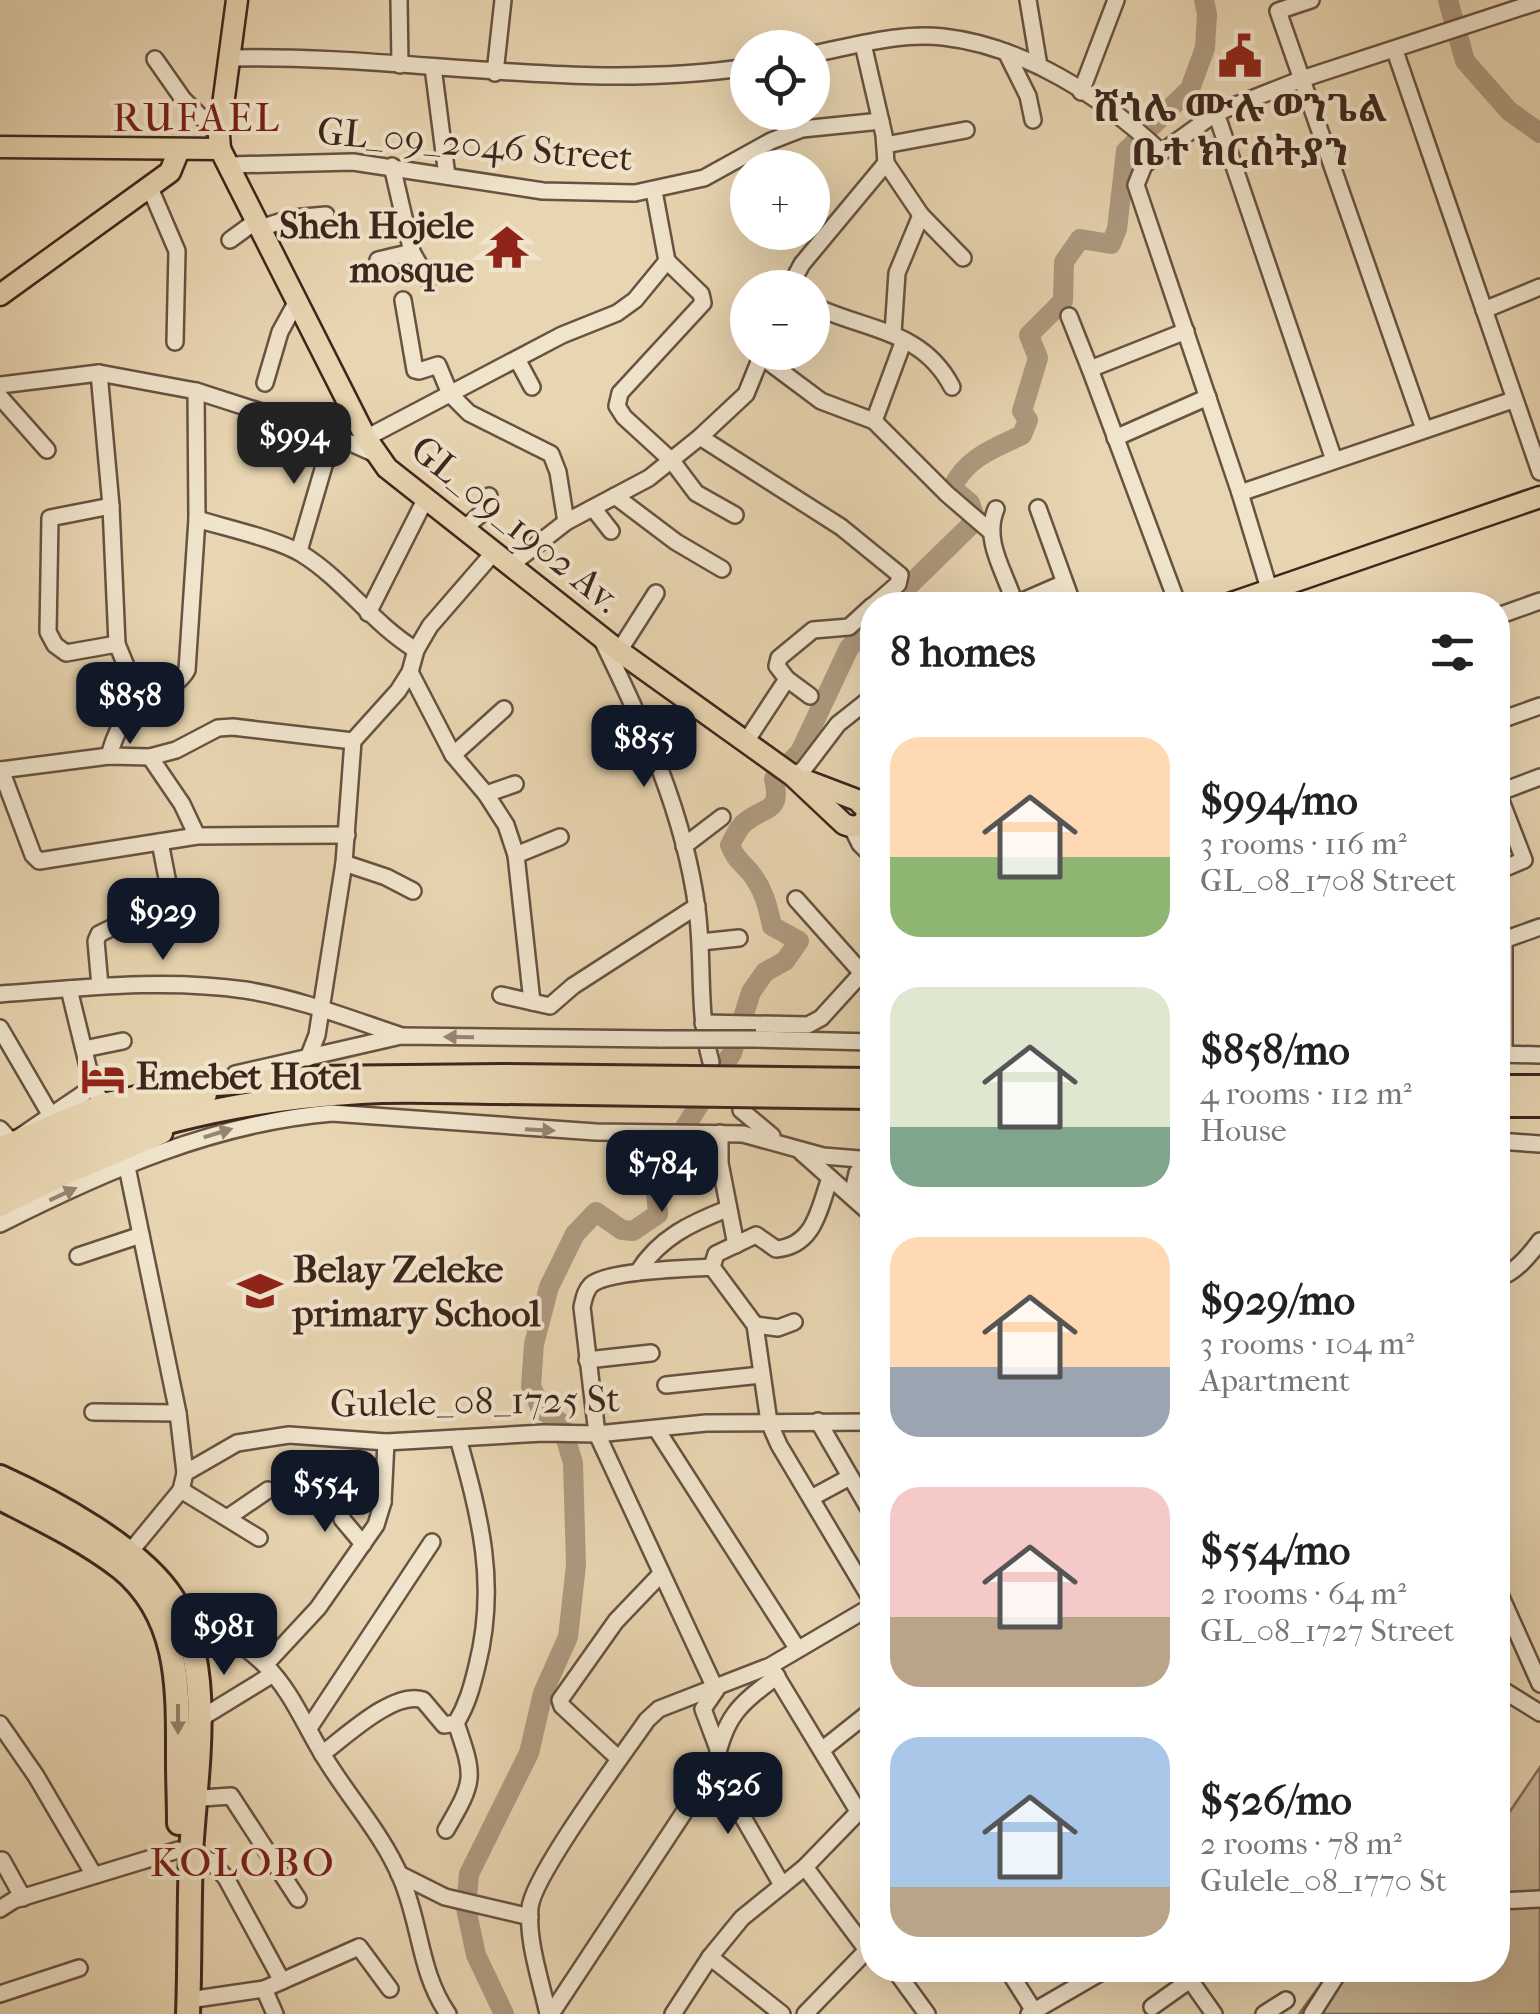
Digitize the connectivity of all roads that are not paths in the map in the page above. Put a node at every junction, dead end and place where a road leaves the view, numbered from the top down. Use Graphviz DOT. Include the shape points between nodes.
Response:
graph roads {
  1 [pos="238,0"];
  2 [pos="400,0"];
  3 [pos="503,0"];
  4 [pos="1028,0"];
  5 [pos="1116,0"];
  6 [pos="1311,0"];
  7 [pos="1487,0"];
  8 [pos="1540,1"];
  9 [pos="1277,6"];
  10 [pos="1493,17"];
  11 [pos="863,44"];
  12 [pos="830,50"];
  13 [pos="1395,50"];
  14 [pos="1006,52"];
  15 [pos="232,58"];
  16 [pos="154,59"];
  17 [pos="400,65"];
  18 [pos="1040,66"];
  19 [pos="433,67"];
  20 [pos="730,69"];
  21 [pos="495,73"];
  22 [pos="1302,79"];
  23 [pos="1080,92"];
  24 [pos="1216,112"];
  25 [pos="1033,120"];
  26 [pos="881,121"];
  27 [pos="966,130"];
  28 [pos="885,146"];
  29 [pos="1155,146"];
  30 [pos="0,148"];
  31 [pos="178,150"];
  32 [pos="223,150"];
  33 [pos="886,163"];
  34 [pos="392,166"];
  35 [pos="447,176"];
  36 [pos="150,188"];
  37 [pos="654,191"];
  38 [pos="326,215"];
  39 [pos="921,215"];
  40 [pos="258,224"];
  41 [pos="230,240"];
  42 [pos="412,252"];
  43 [pos="963,258"];
  44 [pos="378,260"];
  45 [pos="667,262"];
  46 [pos="799,270"];
  47 [pos="428,280"];
  48 [pos="1540,288"];
  49 [pos="0,295"];
  50 [pos="403,300"];
  51 [pos="297,302"];
  52 [pos="1484,310"];
  53 [pos="830,311"];
  54 [pos="1069,316"];
  55 [pos="1186,331"];
  56 [pos="899,336"];
  57 [pos="175,342"];
  58 [pos="517,359"];
  59 [pos="1090,369"];
  60 [pos="756,370"];
  61 [pos="781,370"];
  62 [pos="99,373"];
  63 [pos="265,383"];
  64 [pos="0,385"];
  65 [pos="532,387"];
  66 [pos="952,387"];
  67 [pos="196,390"];
  68 [pos="450,394"];
  69 [pos="0,397"];
  70 [pos="1208,398"];
  71 [pos="1514,400"];
  72 [pos="874,421"];
  73 [pos="1424,429"];
  74 [pos="333,435"];
  75 [pos="700,437"];
  76 [pos="1115,438"];
  77 [pos="371,446"];
  78 [pos="47,450"];
  79 [pos="1334,460"];
  80 [pos="672,461"];
  81 [pos="576,469"];
  82 [pos="558,472"];
  83 [pos="1540,472"];
  84 [pos="1240,494"];
  85 [pos="489,496"];
  86 [pos="614,496"];
  87 [pos="426,498"];
  88 [pos="1540,498"];
  89 [pos="111,506"];
  90 [pos="594,508"];
  91 [pos="1038,508"];
  92 [pos="996,509"];
  93 [pos="735,515"];
  94 [pos="197,519"];
  95 [pos="566,522"];
  96 [pos="465,528"];
  97 [pos="986,528"];
  98 [pos="612,532"];
  99 [pos="298,551"];
  100 [pos="503,558"];
  101 [pos="722,569"];
  102 [pos="1064,583"];
  103 [pos="887,592"];
  104 [pos="1010,592"];
  105 [pos="1044,592"];
  106 [pos="1068,592"];
  107 [pos="1173,592"];
  108 [pos="1270,592"];
  109 [pos="1288,592"];
  110 [pos="656,593"];
  111 [pos="1540,601"];
  112 [pos="368,612"];
  113 [pos="1510,612"];
  114 [pos="860,617"];
  115 [pos="600,636"];
  116 [pos="117,644"];
  117 [pos="416,650"];
  118 [pos="619,651"];
  119 [pos="410,672"];
  120 [pos="787,679"];
  121 [pos="810,696"];
  122 [pos="142,702"];
  123 [pos="1540,706"];
  124 [pos="860,707"];
  125 [pos="504,709"];
  126 [pos="1510,717"];
  127 [pos="352,742"];
  128 [pos="744,743"];
  129 [pos="453,755"];
  130 [pos="109,756"];
  131 [pos="150,757"];
  132 [pos="0,770"];
  133 [pos="786,771"];
  134 [pos="1540,776"];
  135 [pos="516,784"];
  136 [pos="1510,787"];
  137 [pos="486,794"];
  138 [pos="860,803"];
  139 [pos="1510,815"];
  140 [pos="722,817"];
  141 [pos="847,824"];
  142 [pos="860,826"];
  143 [pos="347,834"];
  144 [pos="197,836"];
  145 [pos="560,838"];
  146 [pos="160,842"];
  147 [pos="860,843"];
  148 [pos="684,846"];
  149 [pos="516,855"];
  150 [pos="1532,857"];
  151 [pos="344,864"];
  152 [pos="413,890"];
  153 [pos="796,899"];
  154 [pos="697,906"];
  155 [pos="1540,927"];
  156 [pos="738,938"];
  157 [pos="1510,938"];
  158 [pos="701,942"];
  159 [pos="860,960"];
  160 [pos="860,977"];
  161 [pos="100,986"];
  162 [pos="68,988"];
  163 [pos="0,994"];
  164 [pos="501,996"];
  165 [pos="532,1002"];
  166 [pos="550,1006"];
  167 [pos="319,1008"];
  168 [pos="703,1023"];
  169 [pos="0,1028"];
  170 [pos="401,1036"];
  171 [pos="551,1038"];
  172 [pos="123,1041"];
  173 [pos="860,1042"];
  174 [pos="84,1049"];
  175 [pos="1510,1054"];
  176 [pos="1540,1055"];
  177 [pos="308,1058"];
  178 [pos="712,1062"];
  179 [pos="860,1080"];
  180 [pos="500,1084"];
  181 [pos="184,1086"];
  182 [pos="1510,1087"];
  183 [pos="1540,1088"];
  184 [pos="251,1093"];
  185 [pos="98,1095"];
  186 [pos="860,1098"];
  187 [pos="1510,1105"];
  188 [pos="1540,1105"];
  189 [pos="50,1114"];
  190 [pos="720,1133"];
  191 [pos="4,1140"];
  192 [pos="1510,1142"];
  193 [pos="1540,1144"];
  194 [pos="798,1150"];
  195 [pos="860,1159"];
  196 [pos="127,1167"];
  197 [pos="0,1168"];
  198 [pos="860,1177"];
  199 [pos="830,1178"];
  200 [pos="0,1186"];
  201 [pos="852,1192"];
  202 [pos="860,1201"];
  203 [pos="0,1206"];
  204 [pos="728,1209"];
  205 [pos="0,1224"];
  206 [pos="141,1235"];
  207 [pos="1540,1241"];
  208 [pos="736,1245"];
  209 [pos="78,1256"];
  210 [pos="712,1268"];
  211 [pos="638,1272"];
  212 [pos="1510,1273"];
  213 [pos="794,1322"];
  214 [pos="754,1324"];
  215 [pos="651,1352"];
  216 [pos="588,1360"];
  217 [pos="761,1375"];
  218 [pos="666,1385"];
  219 [pos="93,1412"];
  220 [pos="178,1414"];
  221 [pos="818,1421"];
  222 [pos="769,1422"];
  223 [pos="860,1422"];
  224 [pos="658,1430"];
  225 [pos="590,1433"];
  226 [pos="458,1438"];
  227 [pos="386,1442"];
  228 [pos="185,1473"];
  229 [pos="0,1477"];
  230 [pos="850,1477"];
  231 [pos="180,1490"];
  232 [pos="268,1490"];
  233 [pos="358,1494"];
  234 [pos="860,1494"];
  235 [pos="0,1498"];
  236 [pos="811,1498"];
  237 [pos="383,1502"];
  238 [pos="342,1504"];
  239 [pos="227,1518"];
  240 [pos="259,1538"];
  241 [pos="432,1542"];
  242 [pos="364,1544"];
  243 [pos="130,1552"];
  244 [pos="660,1575"];
  245 [pos="860,1582"];
  246 [pos="860,1610"];
  247 [pos="169,1613"];
  248 [pos="1510,1613"];
  249 [pos="797,1648"];
  250 [pos="1536,1663"];
  251 [pos="269,1670"];
  252 [pos="773,1671"];
  253 [pos="1540,1684"];
  254 [pos="716,1690"];
  255 [pos="1510,1694"];
  256 [pos="1540,1713"];
  257 [pos="860,1719"];
  258 [pos="198,1720"];
  259 [pos="0,1724"];
  260 [pos="456,1724"];
  261 [pos="309,1728"];
  262 [pos="822,1748"];
  263 [pos="718,1749"];
  264 [pos="322,1754"];
  265 [pos="620,1759"];
  266 [pos="714,1767"];
  267 [pos="187,1799"];
  268 [pos="858,1810"];
  269 [pos="446,1830"];
  270 [pos="185,1854"];
  271 [pos="2,1860"];
  272 [pos="805,1867"];
  273 [pos="399,1874"];
  274 [pos="94,1875"];
  275 [pos="782,1886"];
  276 [pos="23,1898"];
  277 [pos="298,1898"];
  278 [pos="1540,1899"];
  279 [pos="1510,1900"];
  280 [pos="0,1909"];
  281 [pos="530,1918"];
  282 [pos="860,1936"];
  283 [pos="710,1957"];
  284 [pos="860,1958"];
  285 [pos="79,1968"];
  286 [pos="282,1981"];
  287 [pos="904,1982"];
  288 [pos="1015,1982"];
  289 [pos="1085,1982"];
  290 [pos="1179,1982"];
  291 [pos="1192,1982"];
  292 [pos="1332,1982"];
  293 [pos="264,1989"];
  294 [pos="390,1989"];
  295 [pos="0,1994"];
  296 [pos="1286,2000"];
  297 [pos="1152,2007"];
  298 [pos="184,2009"];
  299 [pos="1032,2013"];
  300 [pos="275,2014"];
  301 [pos="448,2014"];
  302 [pos="550,2014"];
  303 [pos="673,2014"];
  304 [pos="782,2014"];
  305 [pos="805,2014"];
  306 [pos="927,2014"];
  307 [pos="1214,2014"];
  308 [pos="1264,2014"];
  309 [pos="1312,2014"];
  1 -- 15 [label="main road"];
  2 -- 17 [label="street"];
  3 -- 21 [label="street"];
  4 -- 18 [label="street"];
  5 -- 23 [label="street"];
  6 -- 9 [label="street"];
  7 -- 10 [label="street"];
  8 -- 10 [label="street"];
  9 -- 22 [label="street"];
  10 -- 13 [label="street"];
  11 -- 12 [label="street"];
  11 -- 14 [label="street" via="942,37"];
  11 -- 26 [label="street"];
  13 -- 22 [label="street"];
  13 -- 52 [label="street"];
  14 -- 18 [label="street"];
  14 -- 25 [label="street"];
  15 -- 17 [label="street"];
  15 -- 32 [label="main road"];
  16 -- 32 [label="street"];
  17 -- 19 [label="street"];
  18 -- 23 [label="street"];
  19 -- 21 [label="street"];
  19 -- 35 [label="street"];
  20 -- 21 [label="street"];
  22 -- 24 [label="street"];
  22 -- 73 [label="street"];
  23 -- 29 [label="street"];
  24 -- 29 [label="street"];
  24 -- 79 [label="street"];
  26 -- 28 [label="street"];
  26 -- 37 [label="street, GL_09_2046 Street" via="791,132 704,178"];
  27 -- 28 [label="street"];
  28 -- 33 [label="street"];
  29 -- 55 [label="street" via="1136,184"];
  30 -- 31 [label="main road"];
  31 -- 32 [label="main road"];
  31 -- 36 [label="main road" via="170,172"];
  32 -- 34 [label="street, GL_09_2046 Street"];
  32 -- 40 [label="main road, GL_09_1902 Av."];
  33 -- 39 [label="street"];
  33 -- 46 [label="street"];
  34 -- 35 [label="street, GL_09_2046 Street"];
  34 -- 42 [label="street"];
  35 -- 37 [label="street, GL_09_2046 Street" via="543,191"];
  36 -- 49 [label="main road"];
  36 -- 57 [label="street" via="177,250"];
  37 -- 45 [label="street"];
  38 -- 40 [label="street"];
  39 -- 43 [label="street"];
  39 -- 56 [label="street" via="897,273"];
  40 -- 41 [label="street"];
  40 -- 51 [label="main road, GL_09_1902 Av."];
  42 -- 44 [label="street"];
  42 -- 47 [label="street"];
  45 -- 58 [label="street" via="618,313"];
  45 -- 80 [label="street" via="703,303 616,400 624,417"];
  48 -- 52 [label="street"];
  50 -- 68 [label="street" via="415,370 438,365"];
  51 -- 63 [label="street"];
  51 -- 77 [label="main road, GL_09_1902 Av."];
  52 -- 71 [label="street"];
  53 -- 56 [label="street"];
  54 -- 59 [label="street"];
  55 -- 59 [label="street"];
  55 -- 70 [label="street"];
  56 -- 66 [label="street" via="932,357"];
  56 -- 72 [label="street"];
  58 -- 65 [label="street"];
  58 -- 68 [label="street"];
  59 -- 76 [label="street"];
  60 -- 75 [label="street" via="735,408"];
  61 -- 72 [label="street" via="820,401"];
  62 -- 64 [label="street"];
  62 -- 67 [label="street"];
  62 -- 89 [label="street"];
  67 -- 74 [label="street"];
  67 -- 94 [label="street"];
  68 -- 77 [label="street"];
  68 -- 82 [label="street" via="469,413 546,449"];
  69 -- 78 [label="street"];
  70 -- 76 [label="street"];
  70 -- 84 [label="street"];
  71 -- 73 [label="street"];
  71 -- 83 [label="street"];
  72 -- 97 [label="street"];
  73 -- 79 [label="street"];
  74 -- 77 [label="street"];
  74 -- 99 [label="street"];
  75 -- 80 [label="street"];
  75 -- 103 [label="street" via="841,527 901,578"];
  76 -- 107 [label="street"];
  77 -- 87 [label="main road, GL_09_1902 Av."];
  79 -- 84 [label="street"];
  80 -- 86 [label="street"];
  80 -- 93 [label="street" via="696,493"];
  81 -- 82 [label="street"];
  82 -- 95 [label="street"];
  84 -- 108 [label="street"];
  85 -- 96 [label="street"];
  86 -- 90 [label="street"];
  86 -- 101 [label="street"];
  87 -- 96 [label="main road, GL_09_1902 Av."];
  87 -- 112 [label="street"];
  88 -- 109 [label="main road"];
  89 -- 116 [label="street"];
  89 -- 116 [label="street" via="50,518 48,632 66,653"];
  90 -- 95 [label="street"];
  90 -- 98 [label="street"];
  91 -- 102 [label="street"];
  92 -- 97 [label="street"];
  94 -- 99 [label="street"];
  94 -- 122 [label="street" via="186,674"];
  95 -- 100 [label="street"];
  96 -- 100 [label="main road, GL_09_1902 Av."];
  97 -- 104 [label="street"];
  99 -- 112 [label="street"];
  100 -- 115 [label="main road, GL_09_1902 Av."];
  100 -- 117 [label="street" via="449,602"];
  102 -- 105 [label="street"];
  102 -- 106 [label="street"];
  110 -- 118 [label="street"];
  111 -- 113 [label="street"];
  112 -- 117 [label="street"];
  114 -- 120 [label="street" via="849,626 813,630 778,658"];
  115 -- 118 [label="main road, GL_09_1902 Av."];
  115 -- 148 [label="street" via="650,739"];
  116 -- 122 [label="street"];
  117 -- 119 [label="street"];
  118 -- 128 [label="main road, GL_09_1902 Av."];
  119 -- 127 [label="street"];
  119 -- 129 [label="street"];
  120 -- 121 [label="street"];
  120 -- 128 [label="street"];
  122 -- 130 [label="street" via="119,726"];
  123 -- 126 [label="street"];
  124 -- 133 [label="street" via="803,770"];
  125 -- 129 [label="street"];
  127 -- 131 [label="street" via="218,728"];
  127 -- 143 [label="street"];
  128 -- 133 [label="main road, GL_09_1902 Av."];
  129 -- 137 [label="street"];
  130 -- 131 [label="street"];
  130 -- 132 [label="street"];
  131 -- 144 [label="street"];
  132 -- 146 [label="street" via="36,859"];
  133 -- 138 [label="main road"];
  133 -- 141 [label="main road"];
  134 -- 136 [label="street"];
  135 -- 137 [label="street"];
  137 -- 149 [label="street"];
  139 -- 150 [label="street"];
  140 -- 148 [label="street"];
  141 -- 142 [label="main road"];
  141 -- 147 [label="street"];
  143 -- 144 [label="street"];
  143 -- 151 [label="street"];
  144 -- 146 [label="street"];
  145 -- 149 [label="street"];
  146 -- 161 [label="street" via="170,899 100,934"];
  148 -- 154 [label="street"];
  149 -- 165 [label="street"];
  151 -- 152 [label="street"];
  151 -- 167 [label="street"];
  153 -- 159 [label="street"];
  154 -- 158 [label="street"];
  154 -- 166 [label="street"];
  155 -- 157 [label="street"];
  156 -- 158 [label="street"];
  158 -- 168 [label="street"];
  160 -- 168 [label="street" via="808,1025"];
  161 -- 162 [label="street"];
  161 -- 167 [label="street" via="243,990"];
  162 -- 163 [label="street"];
  162 -- 174 [label="street"];
  164 -- 165 [label="street"];
  165 -- 166 [label="street"];
  166 -- 171 [label="street"];
  167 -- 170 [label="street"];
  167 -- 177 [label="street"];
  168 -- 178 [label="street"];
  169 -- 189 [label="street"];
  171 -- 170 [label="street, one-way"];
  170 -- 177 [label="street"];
  171 -- 173 [label="street, bridge"];
  172 -- 174 [label="street"];
  174 -- 185 [label="street"];
  175 -- 176 [label="street"];
  177 -- 181 [label="street"];
  179 -- 180 [label="highway, bridge"];
  180 -- 184 [label="highway"];
  180 -- 186 [label="highway, bridge"];
  181 -- 184 [label="highway"];
  181 -- 185 [label="main road"];
  182 -- 183 [label="highway"];
  184 -- 197 [label="highway" via="147,1108"];
  184 -- 200 [label="highway" via="79,1151"];
  184 -- 203 [label="main road"];
  185 -- 189 [label="street"];
  185 -- 191 [label="main road"];
  187 -- 188 [label="highway"];
  189 -- 191 [label="street"];
  190 -- 194 [label="street" via="745,1121"];
  196 -- 190 [label="street, one-way" via="242,1126 332,1113 516,1128"];
  190 -- 204 [label="street"];
  192 -- 193 [label="street"];
  194 -- 195 [label="street"];
  194 -- 199 [label="street"];
  205 -- 196 [label="street, one-way"];
  196 -- 206 [label="street"];
  198 -- 201 [label="street"];
  199 -- 201 [label="street"];
  199 -- 208 [label="street" via="800,1243 776,1249 756,1235"];
  201 -- 202 [label="street"];
  204 -- 208 [label="street"];
  204 -- 211 [label="street" via="666,1239"];
  206 -- 209 [label="street"];
  206 -- 220 [label="street"];
  207 -- 212 [label="street"];
  208 -- 210 [label="street" via="716,1254"];
  210 -- 211 [label="street"];
  210 -- 214 [label="street"];
  211 -- 216 [label="street" via="598,1280 586,1292"];
  213 -- 214 [label="street" via="778,1328"];
  214 -- 217 [label="street"];
  215 -- 216 [label="street"];
  216 -- 225 [label="street"];
  217 -- 218 [label="street"];
  217 -- 222 [label="street"];
  219 -- 220 [label="street"];
  220 -- 228 [label="street"];
  221 -- 222 [label="street, Gulele_08_1725 St"];
  221 -- 223 [label="street, Gulele_08_1725 St"];
  221 -- 230 [label="street"];
  222 -- 224 [label="street, Gulele_08_1725 St"];
  222 -- 236 [label="street"];
  224 -- 225 [label="street, Gulele_08_1725 St"];
  224 -- 249 [label="street"];
  225 -- 226 [label="street, Gulele_08_1725 St"];
  225 -- 244 [label="street"];
  226 -- 227 [label="street, Gulele_08_1725 St"];
  226 -- 260 [label="street" via="488,1567 488,1615 468,1702"];
  227 -- 228 [label="street, Gulele_08_1725 St" via="290,1435 237,1442"];
  227 -- 237 [label="street"];
  228 -- 231 [label="street"];
  229 -- 243 [label="highway"];
  230 -- 234 [label="street"];
  230 -- 236 [label="street"];
  231 -- 239 [label="street"];
  231 -- 243 [label="street"];
  232 -- 239 [label="street"];
  233 -- 237 [label="street"];
  235 -- 247 [label="highway" via="121,1569"];
  236 -- 245 [label="street"];
  237 -- 242 [label="street"];
  238 -- 242 [label="street" via="342,1520"];
  239 -- 240 [label="street"];
  241 -- 261 [label="street"];
  242 -- 251 [label="street"];
  243 -- 247 [label="highway" via="152,1571"];
  244 -- 254 [label="street"];
  244 -- 265 [label="street" via="616,1621 560,1700"];
  246 -- 249 [label="street"];
  247 -- 251 [label="street" via="197,1615"];
  247 -- 258 [label="highway" via="193,1650"];
  247 -- 267 [label="highway, one-way"];
  248 -- 250 [label="street"];
  249 -- 252 [label="street"];
  250 -- 253 [label="street"];
  251 -- 258 [label="street"];
  251 -- 261 [label="street"];
  252 -- 254 [label="street"];
  252 -- 262 [label="street"];
  252 -- 263 [label="street" via="738,1706"];
  254 -- 263 [label="street" via="703,1709"];
  254 -- 265 [label="street" via="659,1710"];
  255 -- 256 [label="street"];
  257 -- 262 [label="street"];
  258 -- 267 [label="highway"];
  259 -- 274 [label="street"];
  260 -- 264 [label="street" via="444,1725 423,1700 408,1699"];
  260 -- 269 [label="street" via="471,1770 468,1792"];
  261 -- 264 [label="street"];
  262 -- 268 [label="street"];
  263 -- 266 [label="street"];
  264 -- 273 [label="street"];
  265 -- 281 [label="street" via="554,1860 531,1901"];
  266 -- 275 [label="street"];
  266 -- 302 [label="street"];
  267 -- 270 [label="highway"];
  267 -- 277 [label="street" via="223,1794 235,1800"];
  268 -- 272 [label="street"];
  270 -- 274 [label="street"];
  270 -- 286 [label="street" via="210,1861 226,1878"];
  270 -- 298 [label="highway"];
  271 -- 276 [label="street"];
  272 -- 275 [label="street"];
  272 -- 282 [label="street"];
  273 -- 281 [label="street" via="446,1898"];
  273 -- 301 [label="street" via="426,1975"];
  274 -- 276 [label="street"];
  275 -- 283 [label="street" via="742,1918"];
  276 -- 280 [label="street"];
  278 -- 279 [label="street"];
  281 -- 302 [label="street"];
  283 -- 303 [label="street"];
  283 -- 304 [label="street"];
  284 -- 305 [label="street"];
  285 -- 295 [label="street"];
  286 -- 293 [label="street"];
  286 -- 294 [label="street" via="359,1947"];
  287 -- 306 [label="street"];
  288 -- 299 [label="street"];
  289 -- 299 [label="street"];
  290 -- 297 [label="street"];
  291 -- 307 [label="street"];
  292 -- 309 [label="street"];
  293 -- 298 [label="street"];
  293 -- 300 [label="street"];
  296 -- 308 [label="street"];
}
